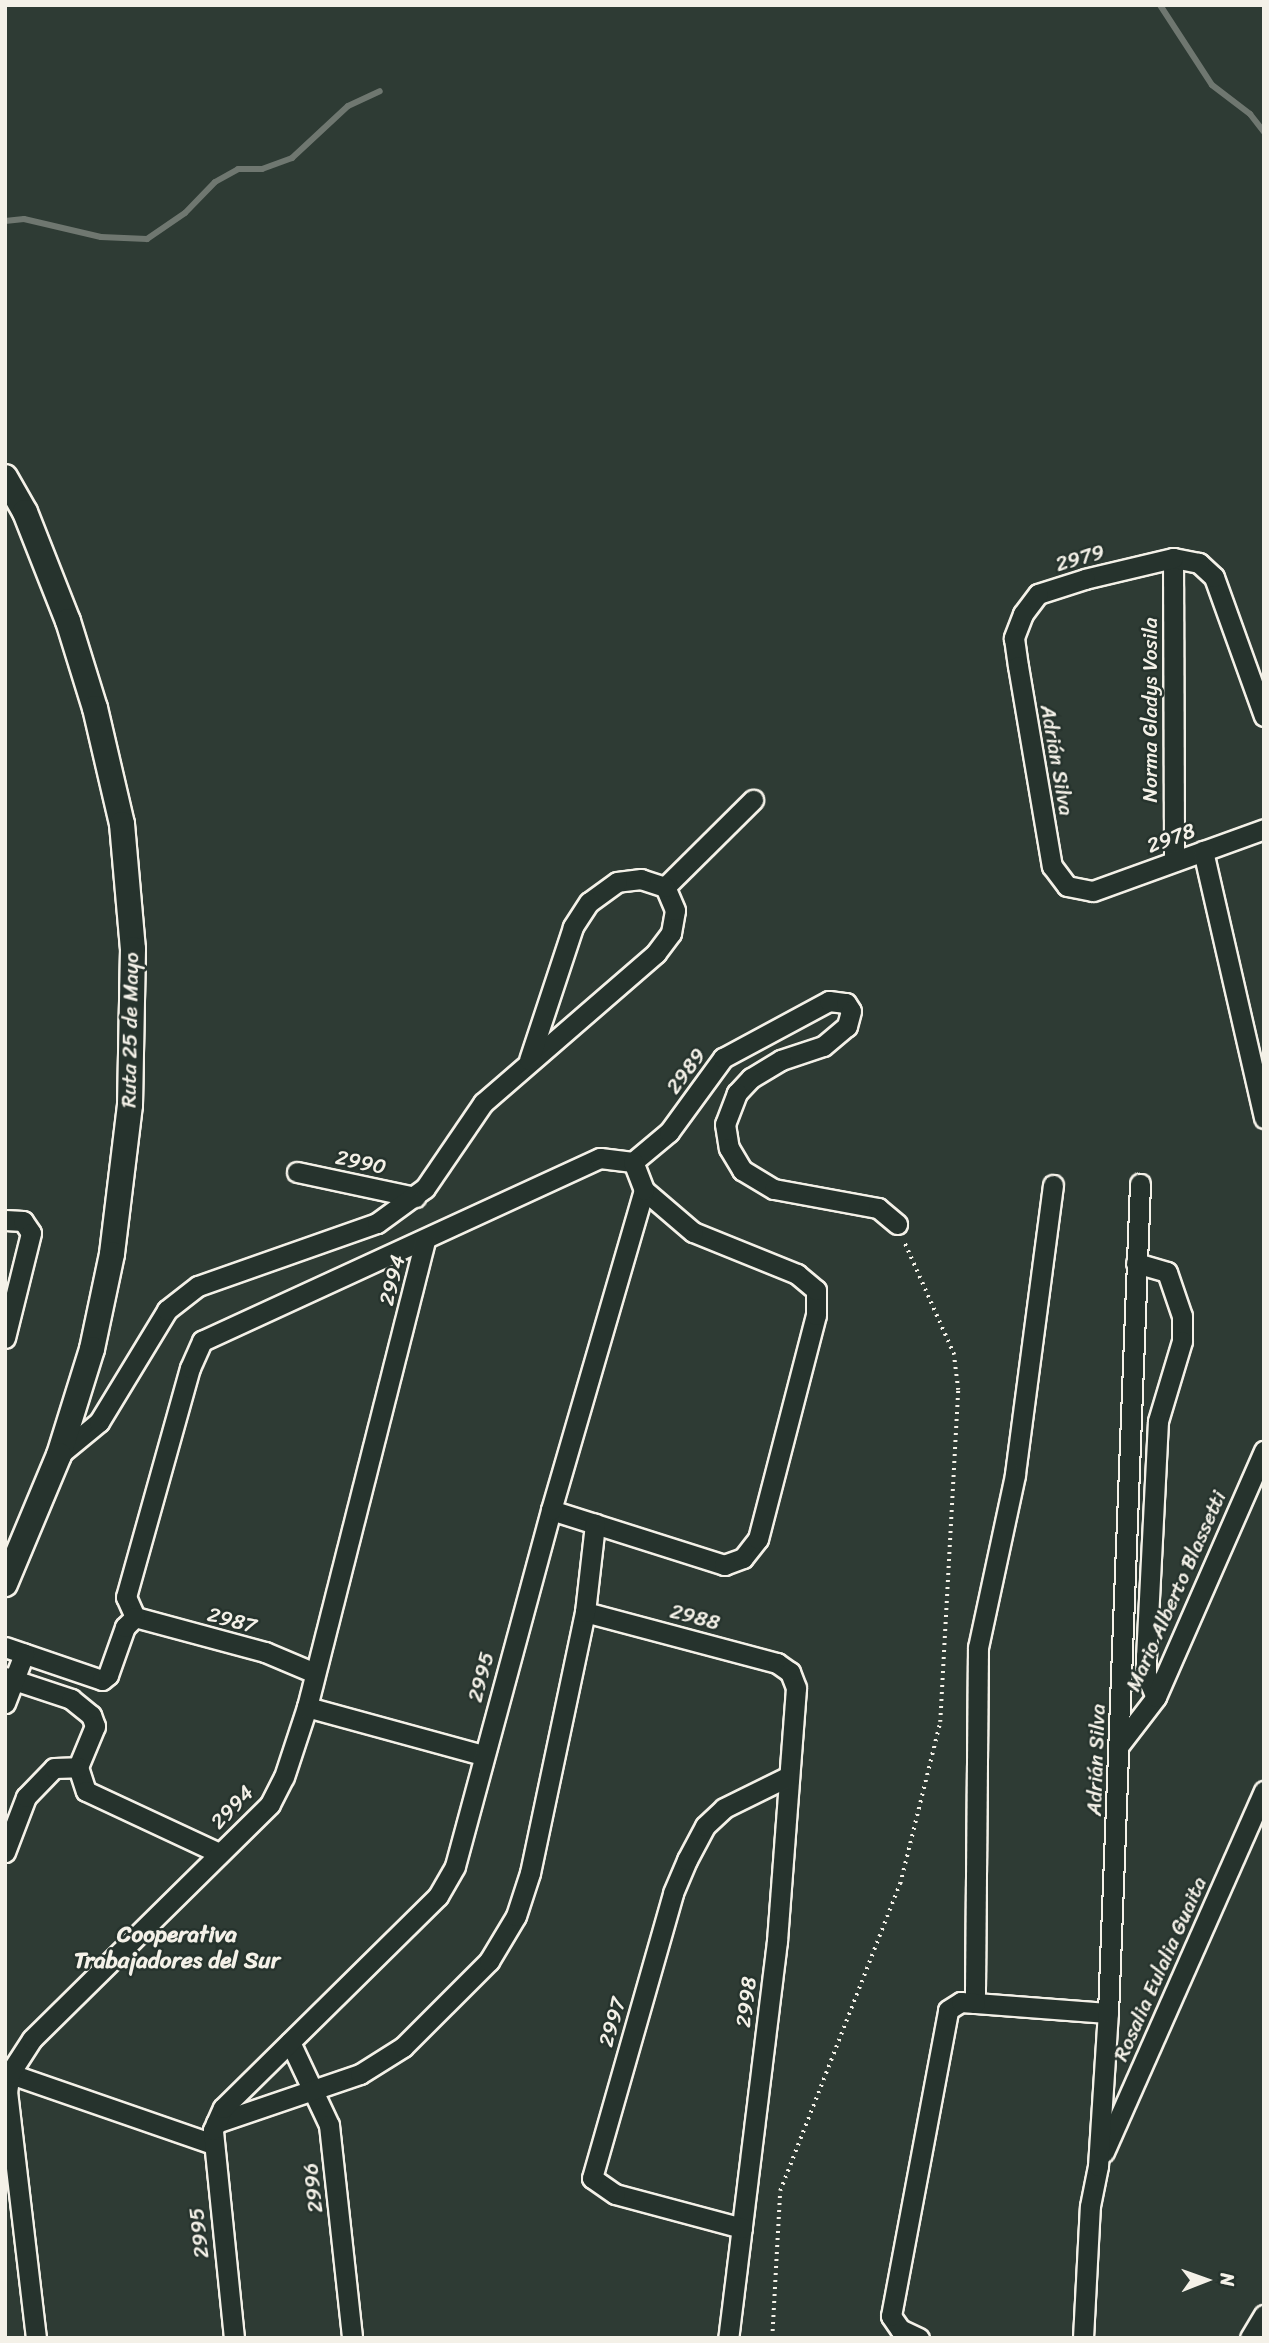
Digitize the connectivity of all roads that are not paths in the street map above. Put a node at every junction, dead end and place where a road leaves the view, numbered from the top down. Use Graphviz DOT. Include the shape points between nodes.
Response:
graph roads {
  1 [pos="5,477"];
  2 [pos="1179,558"];
  3 [pos="1014,638"];
  4 [pos="1264,716"];
  5 [pos="752,800"];
  6 [pos="1264,829"];
  7 [pos="1203,851"];
  8 [pos="1174,862"];
  9 [pos="665,887"];
  10 [pos="1093,891"];
  11 [pos="529,1060"];
  12 [pos="702,1086"];
  13 [pos="736,1098"];
  14 [pos="1264,1118"];
  15 [pos="634,1162"];
  16 [pos="297,1172"];
  17 [pos="1140,1184"];
  18 [pos="1053,1185"];
  19 [pos="644,1190"];
  20 [pos="420,1193"];
  21 [pos="14,1221"];
  22 [pos="897,1224"];
  23 [pos="425,1241"];
  24 [pos="1136,1263"];
  25 [pos="5,1338"];
  26 [pos="1264,1451"];
  27 [pos="59,1455"];
  28 [pos="551,1510"];
  29 [pos="595,1524"];
  30 [pos="5,1584"];
  31 [pos="585,1612"];
  32 [pos="135,1617"];
  33 [pos="5,1647"];
  34 [pos="24,1654"];
  35 [pos="790,1672"];
  36 [pos="316,1674"];
  37 [pos="10,1679"];
  38 [pos="1156,1697"];
  39 [pos="5,1703"];
  40 [pos="307,1707"];
  41 [pos="1120,1744"];
  42 [pos="483,1755"];
  43 [pos="78,1767"];
  44 [pos="789,1776"];
  45 [pos="1264,1791"];
  46 [pos="5,1852"];
  47 [pos="219,1853"];
  48 [pos="975,2003"];
  49 [pos="1108,2013"];
  50 [pos="290,2042"];
  51 [pos="8,2073"];
  52 [pos="314,2092"];
  53 [pos="216,2123"];
  54 [pos="213,2144"];
  55 [pos="1098,2166"];
  56 [pos="742,2228"];
  57 [pos="1264,2316"];
  58 [pos="36,2338"];
  59 [pos="234,2338"];
  60 [pos="352,2338"];
  61 [pos="728,2338"];
  62 [pos="919,2338"];
  63 [pos="1083,2338"];
  64 [pos="1250,2338"];
  1 -- 27 [label="main road, Ruta 25 de Mayo" via="25,512 68,621 95,708 122,824 133,949 130,1105 112,1254 92,1349"];
  2 -- 3 [label="street, 2979" via="1038,594 1023,614"];
  2 -- 4 [label="street" via="1214,577"];
  2 -- 8 [label="street, Norma Gladys Vosila"];
  3 -- 10 [label="street, Adrián Silva" via="1052,866 1067,886"];
  5 -- 9 [label="street"];
  6 -- 7 [label="street, 2978"];
  7 -- 8 [label="street, 2978"];
  7 -- 14 [label="street"];
  8 -- 10 [label="street, 2978"];
  9 -- 11 [label="street" via="674,910 671,933 656,953"];
  9 -- 11 [label="street" via="641,879 617,882 589,902 573,927"];
  11 -- 20 [label="street" via="484,1103"];
  12 -- 13 [label="street" via="718,1083"];
  12 -- 13 [label="street, 2989" via="723,1058 830,1001 846,1003 851,1011 847,1026 836,1037 751,1078"];
  12 -- 15 [label="street, 2989" via="669,1132"];
  13 -- 22 [label="street, 2989" via="725,1124 729,1148 742,1170 774,1189 878,1208"];
  15 -- 19 [label="street"];
  15 -- 23 [label="street" via="600,1158"];
  16 -- 20 [label="street, 2990"];
  17 -- 24 [label="street, Adrián Silva"];
  18 -- 48 [label="street" via="1015,1475 978,1647"];
  19 -- 28 [label="street, 2995"];
  19 -- 29 [label="street" via="694,1232 797,1274 816,1290 816,1315 758,1539 743,1558 723,1565"];
  20 -- 27 [label="street" via="377,1223 198,1286 167,1310 99,1422"];
  21 -- 25 [label="street" via="32,1233"];
  23 -- 32 [label="street" via="202,1341 190,1368 126,1597"];
  23 -- 36 [label="street, 2994"];
  24 -- 38 [label="street" via="1167,1272 1182,1316 1182,1341 1158,1421 1146,1656 1146,1674"];
  24 -- 41 [label="street, Adrián Silva"];
  26 -- 38 [label="street, Mario Alberto Blassetti"];
  27 -- 30 [label="main road, Ruta 25 de Mayo"];
  28 -- 29 [label="street"];
  28 -- 42 [label="street, 2995"];
  29 -- 31 [label="street"];
  31 -- 35 [label="street, 2988" via="777,1663"];
  31 -- 52 [label="street" via="544,1819 516,1916 489,1961 403,2047 360,2074"];
  32 -- 34 [label="street" via="125,1627 108,1675 102,1680"];
  32 -- 36 [label="street, 2987" via="265,1652"];
  33 -- 34 [label="street"];
  34 -- 37 [label="street"];
  35 -- 44 [label="street, 2998" via="796,1688"];
  36 -- 40 [label="street, 2994"];
  37 -- 39 [label="street"];
  37 -- 43 [label="street" via="85,1707 95,1726"];
  38 -- 41 [label="street, Mario Alberto Blassetti"];
  40 -- 42 [label="street"];
  40 -- 47 [label="street, 2994" via="270,1804"];
  41 -- 49 [label="street, Adrián Silva"];
  42 -- 50 [label="street, 2995" via="456,1866 438,1896"];
  43 -- 46 [label="street" via="54,1768 26,1797"];
  43 -- 47 [label="street" via="86,1791"];
  44 -- 56 [label="street, 2998" via="777,1941"];
  44 -- 56 [label="street, 2997" via="724,1808 705,1826 687,1860 673,1893 592,2178 615,2194"];
  45 -- 55 [label="street, Rosalia Eulalia Guaita"];
  47 -- 51 [label="street, 2994" via="32,2039"];
  48 -- 49 [label="street"];
  48 -- 62 [label="street" via="961,2002 947,2010 891,2316 900,2329"];
  49 -- 55 [label="street, Adrián Silva"];
  50 -- 52 [label="street, 2996"];
  50 -- 53 [label="street, 2995" via="223,2108"];
  51 -- 54 [label="street"];
  51 -- 58 [label="street"];
  52 -- 53 [label="street"];
  52 -- 60 [label="street, 2996" via="329,2125"];
  53 -- 54 [label="street, 2995"];
  54 -- 59 [label="street, 2995"];
  55 -- 63 [label="street, Adrián Silva" via="1090,2206"];
  56 -- 61 [label="street, 2998"];
  57 -- 64 [label="street"];
}
